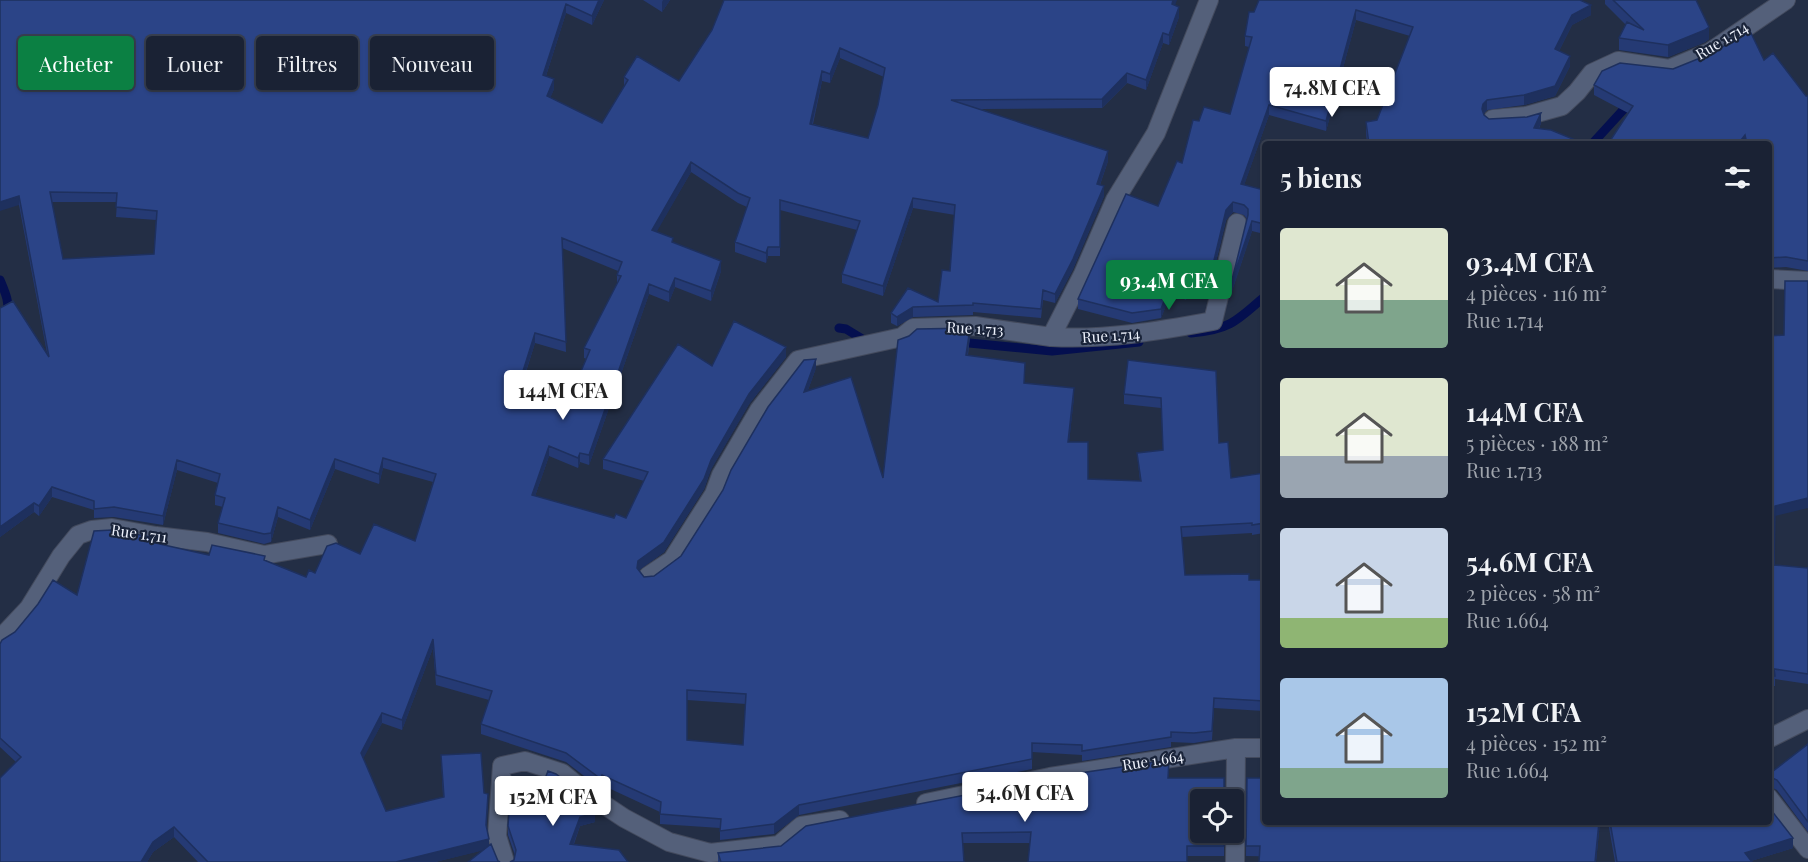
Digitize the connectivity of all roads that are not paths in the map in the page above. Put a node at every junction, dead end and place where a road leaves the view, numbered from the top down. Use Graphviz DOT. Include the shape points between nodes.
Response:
graph roads {
  1 [pos="1209,0"];
  2 [pos="1786,0"];
  3 [pos="1493,119"];
  4 [pos="1237,224"];
  5 [pos="1772,279"];
  6 [pos="1808,281"];
  7 [pos="1051,337"];
  8 [pos="328,544"];
  9 [pos="648,576"];
  10 [pos="0,639"];
  11 [pos="1808,719"];
  12 [pos="1772,737"];
  13 [pos="1236,748"];
  14 [pos="1262,748"];
  15 [pos="1772,802"];
  16 [pos="908,806"];
  17 [pos="854,817"];
  18 [pos="1808,849"];
  19 [pos="505,862"];
  20 [pos="1235,862"];
  1 -- 7 [label="street" via="1156,133 1115,200"];
  2 -- 3 [label="street, Rue 1.714" via="1710,52 1669,69 1618,61 1592,73 1562,105 1526,116"];
  4 -- 7 [label="street, Rue 1.714" via="1213,321 1145,334"];
  5 -- 6 [label="street"];
  7 -- 9 [label="street, Rue 1.713" via="975,326 913,328 902,337 798,360 759,410 714,494 672,560"];
  8 -- 10 [label="street, Rue 1.711" via="264,555 112,528 92,530 78,535 29,608"];
  11 -- 12 [label="street"];
  13 -- 14 [label="street, Rue 1.664"];
  13 -- 16 [label="street, Rue 1.664" via="1050,777"];
  13 -- 20 [label="street"];
  15 -- 18 [label="street"];
  17 -- 19 [label="street" via="801,826 779,845 710,854 669,842 624,818 562,773 525,761 502,766 497,836"];
}
